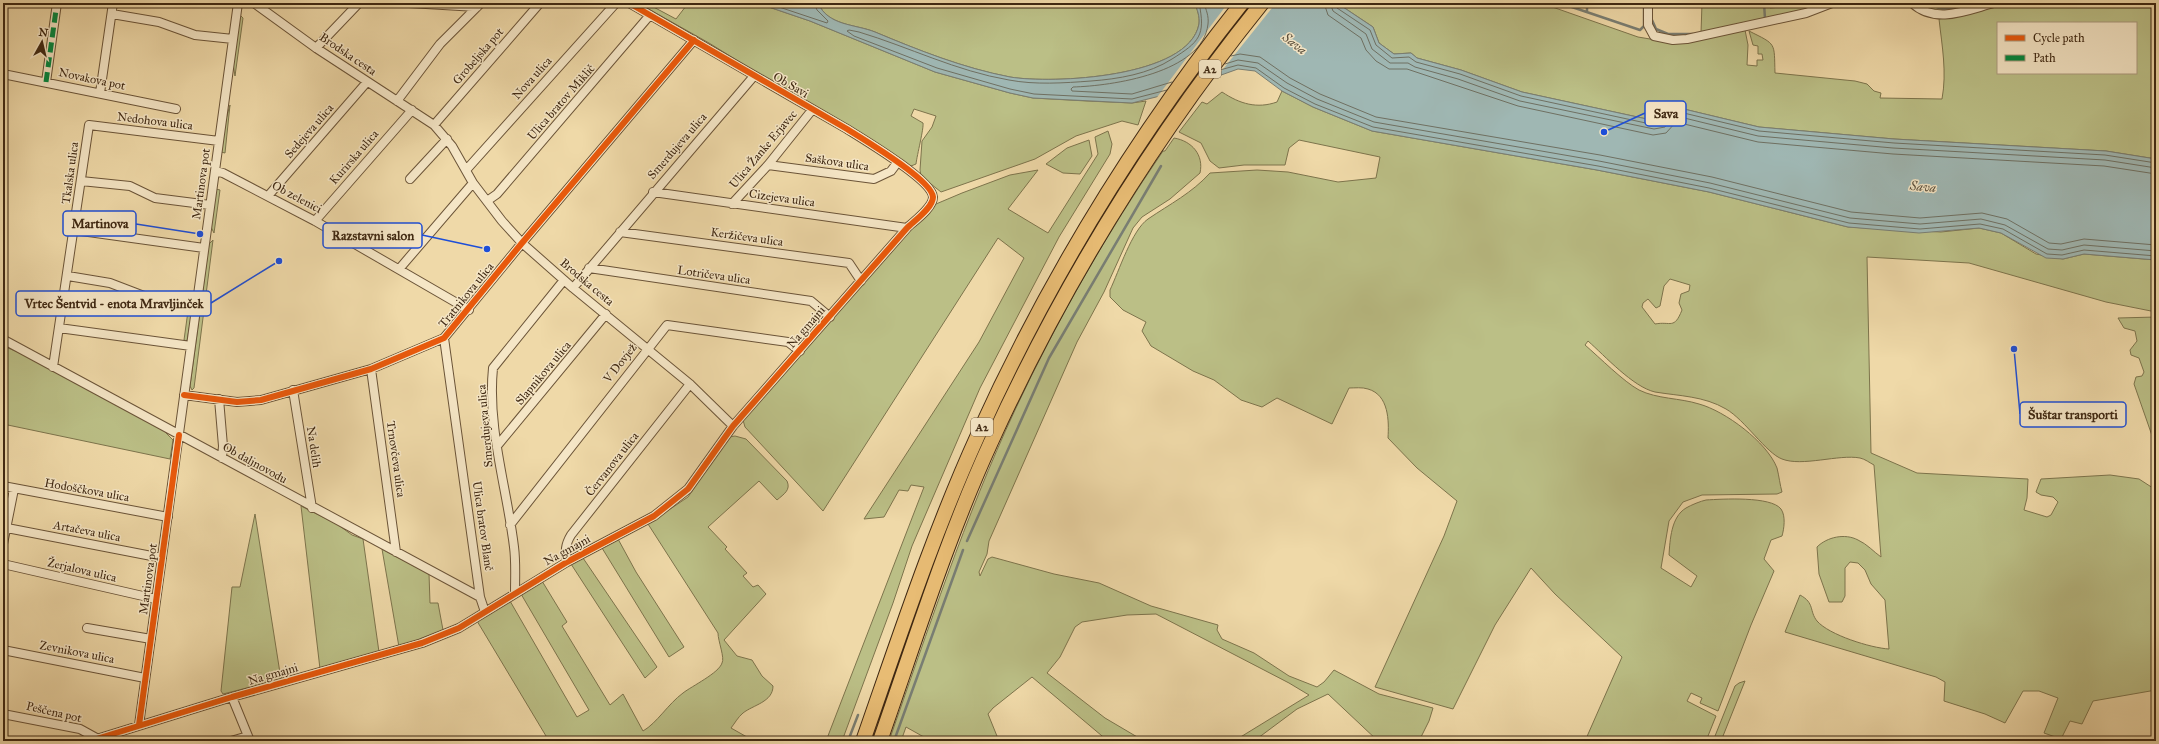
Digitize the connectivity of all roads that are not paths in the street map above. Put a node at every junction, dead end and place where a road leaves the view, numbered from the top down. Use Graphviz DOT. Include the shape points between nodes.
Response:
graph roads {
  1 [pos="57,3"];
  2 [pos="113,3"];
  3 [pos="238,3"];
  4 [pos="254,3"];
  5 [pos="359,3"];
  6 [pos="408,3"];
  7 [pos="540,3"];
  8 [pos="616,3"];
  9 [pos="629,3"];
  10 [pos="1242,3"];
  11 [pos="1262,3"];
  12 [pos="1648,3"];
  13 [pos="1832,3"];
  14 [pos="1912,3"];
  15 [pos="1994,3"];
  16 [pos="479,5"];
  17 [pos="112,14"];
  18 [pos="650,15"];
  19 [pos="233,39"];
  20 [pos="694,40"];
  21 [pos="316,48"];
  22 [pos="3,74"];
  23 [pos="754,76"];
  24 [pos="46,82"];
  25 [pos="367,82"];
  26 [pos="100,93"];
  27 [pos="397,101"];
  28 [pos="176,109"];
  29 [pos="412,110"];
  30 [pos="812,110"];
  31 [pos="89,125"];
  32 [pos="434,125"];
  33 [pos="447,139"];
  34 [pos="219,141"];
  35 [pos="897,162"];
  36 [pos="768,165"];
  37 [pos="467,169"];
  38 [pos="215,171"];
  39 [pos="410,179"];
  40 [pos="81,181"];
  41 [pos="473,183"];
  42 [pos="653,192"];
  43 [pos="268,196"];
  44 [pos="932,197"];
  45 [pos="487,201"];
  46 [pos="732,204"];
  47 [pos="210,205"];
  48 [pos="316,221"];
  49 [pos="907,228"];
  50 [pos="74,230"];
  51 [pos="620,232"];
  52 [pos="522,242"];
  53 [pos="204,248"];
  54 [pos="400,268"];
  55 [pos="589,268"];
  56 [pos="68,276"];
  57 [pos="564,280"];
  58 [pos="861,280"];
  59 [pos="573,288"];
  60 [pos="197,304"];
  61 [pos="469,310"];
  62 [pos="606,314"];
  63 [pos="830,317"];
  64 [pos="60,328"];
  65 [pos="444,338"];
  66 [pos="6,341"];
  67 [pos="191,346"];
  68 [pos="648,348"];
  69 [pos="800,351"];
  70 [pos="53,367"];
  71 [pos="371,369"];
  72 [pos="690,384"];
  73 [pos="293,390"];
  74 [pos="184,395"];
  75 [pos="219,399"];
  76 [pos="733,426"];
  77 [pos="179,435"];
  78 [pos="497,446"];
  79 [pos="222,458"];
  80 [pos="3,486"];
  81 [pos="14,488"];
  82 [pos="312,508"];
  83 [pos="168,517"];
  84 [pos="510,525"];
  85 [pos="7,528"];
  86 [pos="3,544"];
  87 [pos="396,552"];
  88 [pos="162,558"];
  89 [pos="567,562"];
  90 [pos="3,564"];
  91 [pos="515,593"];
  92 [pos="480,597"];
  93 [pos="156,599"];
  94 [pos="485,612"];
  95 [pos="87,628"];
  96 [pos="151,639"];
  97 [pos="3,650"];
  98 [pos="146,678"];
  99 [pos="232,697"];
  100 [pos="3,714"];
  101 [pos="139,725"];
  102 [pos="249,738"];
  103 [pos="100,740"];
  104 [pos="90,741"];
  105 [pos="231,741"];
  106 [pos="863,741"];
  107 [pos="880,741"];
  1 -- 24 [label="street"];
  2 -- 17 [label="street"];
  3 -- 19 [label="street, Martinova pot"];
  4 -- 21 [label="street, Brodska cesta"];
  5 -- 21 [label="street"];
  6 -- 16 [label="street"];
  7 -- 32 [label="street, Grobeljska pot"];
  8 -- 37 [label="street, Nova ulica"];
  9 -- 18 [label="street, Ob Savi"];
  10 -- 106 [label="highway, A2" via="1192,67 1145,134 1075,245 1018,351 977,436 928,560"];
  11 -- 107 [label="highway, A2" via="1161,137 1080,267 1045,331 991,443 934,586"];
  12 -- 13 [label="street" via="1648,25 1654,36 1673,40 1806,12"];
  14 -- 15 [label="street" via="1924,12 1937,15"];
  16 -- 27 [label="street" via="440,44"];
  17 -- 19 [label="street" via="159,22 195,35"];
  17 -- 26 [label="street"];
  18 -- 20 [label="street, Ob Savi"];
  18 -- 45 [label="street, Ulica bratov Miklič" via="575,105 497,194"];
  19 -- 34 [label="street, Martinova pot"];
  20 -- 23 [label="street, Ob Savi"];
  20 -- 52 [label="street, Tratnikova ulica"];
  21 -- 25 [label="street, Brodska cesta"];
  22 -- 24 [label="street, Novakova pot"];
  23 -- 30 [label="street, Ob Savi"];
  23 -- 42 [label="street, Smerdujeva ulica"];
  24 -- 26 [label="street, Novakova pot"];
  25 -- 27 [label="street, Brodska cesta"];
  25 -- 43 [label="street, Sedejeva ulica"];
  26 -- 28 [label="street, Novakova pot"];
  27 -- 29 [label="street, Brodska cesta"];
  29 -- 32 [label="street, Brodska cesta"];
  29 -- 48 [label="street, Kurirska ulica"];
  30 -- 35 [label="street, Ob Savi" via="847,128"];
  30 -- 36 [label="street, Ulica Žanke Erjavec"];
  31 -- 34 [label="street, Nedohova ulica"];
  31 -- 40 [label="street, Tkalska ulica"];
  32 -- 33 [label="street, Brodska cesta"];
  33 -- 37 [label="street, Brodska cesta"];
  33 -- 39 [label="street"];
  34 -- 38 [label="street, Martinova pot"];
  35 -- 36 [label="street, Saškova ulica" via="891,171 874,179"];
  35 -- 44 [label="street, Ob Savi" via="923,182 930,189"];
  36 -- 46 [label="street, Ulica Žanke Erjavec"];
  37 -- 41 [label="street, Brodska cesta"];
  38 -- 43 [label="street, Ob zelenici" via="224,173"];
  38 -- 47 [label="street, Martinova pot"];
  40 -- 47 [label="street" via="130,186 155,198"];
  40 -- 50 [label="street, Tkalska ulica"];
  41 -- 45 [label="street, Brodska cesta"];
  41 -- 54 [label="street"];
  42 -- 46 [label="street, Cizejeva ulica"];
  42 -- 51 [label="street, Smerdujeva ulica"];
  43 -- 48 [label="street, Ob zelenici"];
  44 -- 49 [label="street, Na gmajni" via="931,204"];
  45 -- 52 [label="street, Brodska cesta" via="502,222"];
  46 -- 49 [label="street, Cizejeva ulica"];
  47 -- 53 [label="street, Martinova pot"];
  48 -- 54 [label="street, Ob zelenici"];
  49 -- 58 [label="street, Na gmajni"];
  50 -- 53 [label="street"];
  50 -- 56 [label="street, Tkalska ulica"];
  51 -- 55 [label="street, Smerdujeva ulica"];
  51 -- 58 [label="street, Keržičeva ulica" via="849,263"];
  52 -- 57 [label="street, Brodska cesta"];
  52 -- 61 [label="street, Tratnikova ulica"];
  53 -- 60 [label="street, Martinova pot"];
  54 -- 61 [label="street, Ob zelenici"];
  55 -- 59 [label="street, Smerdujeva ulica"];
  55 -- 63 [label="street, Lotričeva ulica" via="811,300"];
  56 -- 60 [label="street" via="110,283 144,296"];
  56 -- 64 [label="street, Tkalska ulica"];
  57 -- 59 [label="street, Brodska cesta"];
  57 -- 78 [label="street, Smerdujeva ulica" via="493,368"];
  58 -- 63 [label="street, Na gmajni"];
  59 -- 62 [label="street, Brodska cesta"];
  60 -- 67 [label="street, Martinova pot"];
  61 -- 65 [label="street, Tratnikova ulica"];
  62 -- 68 [label="street, Brodska cesta"];
  62 -- 78 [label="street, Slapnikova ulica"];
  63 -- 69 [label="street, Na gmajni"];
  64 -- 67 [label="street"];
  64 -- 70 [label="street, Tkalska ulica"];
  65 -- 71 [label="street, Tratnikova ulica"];
  65 -- 92 [label="street, Ulica bratov Blanč"];
  66 -- 70 [label="street, Ob daljnovodu"];
  67 -- 74 [label="street, Martinova pot"];
  68 -- 69 [label="street, V Dovjež" via="667,325 788,342"];
  68 -- 72 [label="street, Brodska cesta"];
  68 -- 84 [label="street, V Dovjež"];
  69 -- 76 [label="street, Na gmajni"];
  70 -- 77 [label="street, Ob daljnovodu"];
  71 -- 73 [label="street, Tratnikova ulica"];
  71 -- 87 [label="street, Trnovčeva ulica"];
  72 -- 76 [label="street, Brodska cesta"];
  72 -- 89 [label="street, Červanova ulica" via="566,542"];
  73 -- 75 [label="street, Tratnikova ulica" via="261,400 237,402"];
  73 -- 82 [label="street, Na delih"];
  74 -- 75 [label="street, Tratnikova ulica"];
  74 -- 77 [label="street, Martinova pot"];
  75 -- 79 [label="street" via="224,446"];
  76 -- 89 [label="street, Na gmajni" via="688,489 676,500 654,516"];
  77 -- 79 [label="street, Ob daljnovodu"];
  77 -- 83 [label="street, Martinova pot"];
  78 -- 84 [label="street, Smerdujeva ulica"];
  79 -- 82 [label="street, Ob daljnovodu"];
  80 -- 81 [label="street, Hodoščkova ulica"];
  81 -- 83 [label="street, Hodoščkova ulica"];
  81 -- 85 [label="street"];
  82 -- 87 [label="street, Ob daljnovodu"];
  83 -- 88 [label="street, Martinova pot"];
  84 -- 91 [label="street, Smerdujeva ulica" via="514,548"];
  85 -- 86 [label="street"];
  85 -- 88 [label="street, Artačeva ulica"];
  87 -- 92 [label="street, Ob daljnovodu"];
  88 -- 93 [label="street, Martinova pot"];
  89 -- 91 [label="street, Na gmajni"];
  90 -- 93 [label="street, Žerjalova ulica"];
  91 -- 94 [label="street, Na gmajni"];
  92 -- 94 [label="street"];
  93 -- 96 [label="street, Martinova pot"];
  94 -- 99 [label="street, Na gmajni" via="459,628 422,643"];
  95 -- 96 [label="street"];
  96 -- 98 [label="street, Martinova pot"];
  97 -- 98 [label="street, Zevnikova ulica"];
  98 -- 101 [label="street, Martinova pot"];
  99 -- 101 [label="street, Na gmajni"];
  99 -- 102 [label="street"];
  100 -- 103 [label="street, Peščena pot" via="80,729"];
  101 -- 103 [label="street, Na gmajni"];
  102 -- 105 [label="street"];
  103 -- 104 [label="street, Na gmajni"];
}
